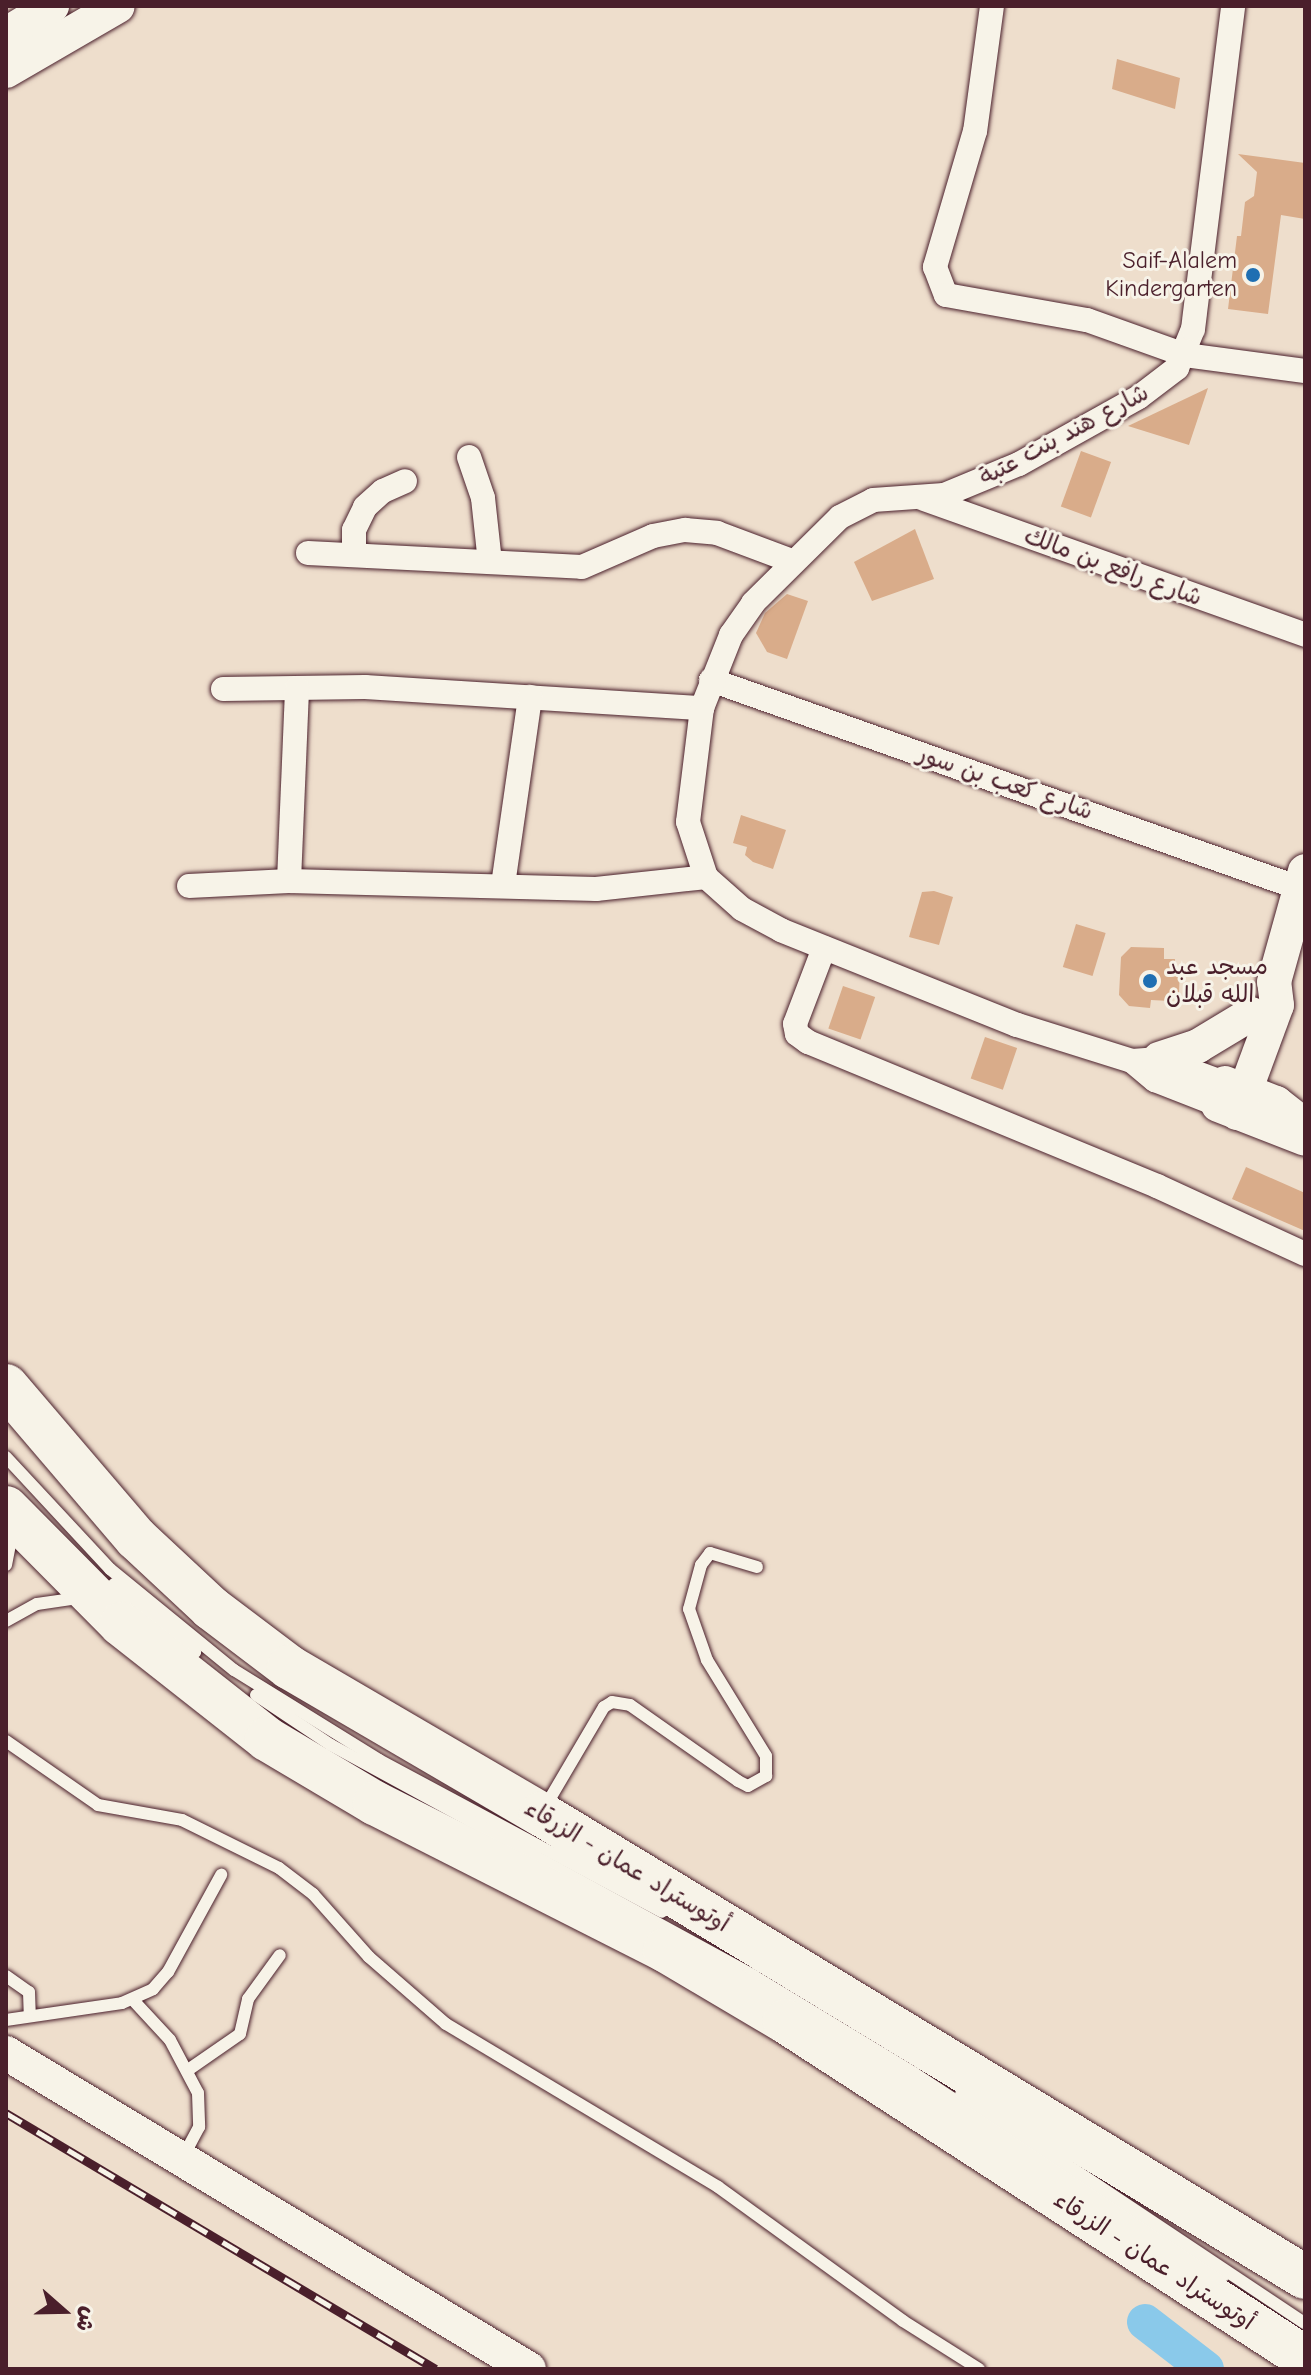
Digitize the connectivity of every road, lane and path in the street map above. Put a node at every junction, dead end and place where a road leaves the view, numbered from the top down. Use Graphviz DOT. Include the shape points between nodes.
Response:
graph roads {
  1 [pos="52,6"];
  2 [pos="118,6"];
  3 [pos="992,6"];
  4 [pos="1233,6"];
  5 [pos="6,34"];
  6 [pos="6,71"];
  7 [pos="1185,355"];
  8 [pos="1305,371"];
  9 [pos="469,457"];
  10 [pos="405,481"];
  11 [pos="921,498"];
  12 [pos="308,553"];
  13 [pos="354,554"];
  14 [pos="490,562"];
  15 [pos="794,562"];
  16 [pos="1305,635"];
  17 [pos="711,680"];
  18 [pos="297,688"];
  19 [pos="223,689"];
  20 [pos="530,697"];
  21 [pos="702,708"];
  22 [pos="706,877"];
  23 [pos="1302,880"];
  24 [pos="289,881"];
  25 [pos="503,885"];
  26 [pos="189,886"];
  27 [pos="824,948"];
  28 [pos="1274,982"];
  29 [pos="1251,1014"];
  30 [pos="1146,1060"];
  31 [pos="1231,1098"];
  32 [pos="1305,1126"];
  33 [pos="1305,1139"];
  34 [pos="1305,1254"];
  35 [pos="6,1386"];
  36 [pos="6,1457"];
  37 [pos="6,1470"];
  38 [pos="10,1512"];
  39 [pos="6,1565"];
  40 [pos="757,1567"];
  41 [pos="96,1601"];
  42 [pos="6,1621"];
  43 [pos="6,1741"];
  44 [pos="541,1814"];
  45 [pos="221,1875"];
  46 [pos="280,1955"];
  47 [pos="6,1976"];
  48 [pos="133,2000"];
  49 [pos="30,2016"];
  50 [pos="6,2020"];
  51 [pos="6,2053"];
  52 [pos="188,2070"];
  53 [pos="183,2157"];
  54 [pos="1263,2249"];
  55 [pos="1305,2266"];
  56 [pos="1305,2277"];
  57 [pos="1305,2323"];
  58 [pos="1305,2332"];
  59 [pos="1305,2358"];
  60 [pos="529,2369"];
  61 [pos="979,2369"];
  1 -- 5 [label="main road"];
  2 -- 6 [label="main road"];
  3 -- 7 [label="street" via="975,131 935,267 939,287 955,301 1087,320"];
  4 -- 7 [label="street" via="1193,329"];
  7 -- 8 [label="street"];
  7 -- 11 [label="street, شارع هند بنت عتبة" via="1146,392 1019,464 953,492"];
  9 -- 14 [label="street" via="485,508"];
  10 -- 13 [label="street" via="365,507 354,530"];
  11 -- 15 [label="street, شارع هند بنت عتبة" via="873,500 856,507"];
  11 -- 16 [label="street, شارع رافع بن مالك"];
  12 -- 13 [label="street"];
  13 -- 14 [label="street"];
  14 -- 15 [label="street" via="582,567 653,536 685,530 717,533"];
  15 -- 17 [label="street, شارع هند بنت عتبة" via="742,618"];
  17 -- 21 [label="street, شارع هند بنت عتبة"];
  17 -- 23 [label="street, شارع كعب بن سور"];
  18 -- 19 [label="street"];
  18 -- 20 [label="street"];
  18 -- 24 [label="street"];
  20 -- 21 [label="street"];
  20 -- 25 [label="street"];
  21 -- 22 [label="street, شارع هند بنت عتبة" via="688,822"];
  22 -- 25 [label="street" via="596,889"];
  22 -- 27 [label="street" via="742,909"];
  23 -- 28 [label="main road"];
  24 -- 25 [label="street"];
  24 -- 26 [label="street"];
  27 -- 30 [label="street" via="1017,1025"];
  27 -- 34 [label="street" via="795,1024 797,1034 808,1042 1157,1186"];
  28 -- 29 [label="main road" via="1261,992"];
  28 -- 31 [label="main road" via="1277,1005"];
  29 -- 30 [label="main road" via="1198,1046"];
  29 -- 31 [label="main road"];
  30 -- 31 [label="street"];
  31 -- 32 [label="main road" via="1276,1103"];
  31 -- 33 [label="main road"];
  35 -- 44 [label="highway, أوتوستراد عمان - الزرقاء" via="136,1538 211,1608 327,1692"];
  36 -- 57 [label="lane" via="110,1569 234,1670 336,1736 643,1902 905,2057"];
  37 -- 58 [label="lane" via="140,1608 292,1719 754,1976 914,2073"];
  38 -- 39 [label="lane"];
  38 -- 41 [label="highway, أوتوستراد عمان - الزرقاء"];
  40 -- 44 [label="lane" via="710,1553 701,1565 689,1609 707,1660 766,1756 766,1776 748,1786 630,1705 612,1702 604,1707"];
  41 -- 42 [label="lane" via="52,1600"];
  41 -- 59 [label="highway, أوتوستراد عمان - الزرقاء" via="267,1739 375,1803 665,1950 772,2013"];
  43 -- 61 [label="lane" via="98,1805 182,1820 279,1868 313,1894 369,1957 446,2024 718,2187 903,2321"];
  44 -- 54 [label="highway, أوتوستراد عمان - الزرقاء"];
  45 -- 48 [label="lane" via="168,1972"];
  46 -- 52 [label="lane" via="248,1999 240,2034"];
  47 -- 49 [label="lane" via="29,1992"];
  48 -- 49 [label="lane"];
  48 -- 52 [label="lane" via="170,2040"];
  49 -- 50 [label="lane"];
  51 -- 53 [label="main road"];
  52 -- 53 [label="lane" via="200,2116"];
  53 -- 60 [label="main road"];
  54 -- 55 [label="highway"];
  54 -- 56 [label="highway, أوتوستراد عمان - الزرقاء"];
}
